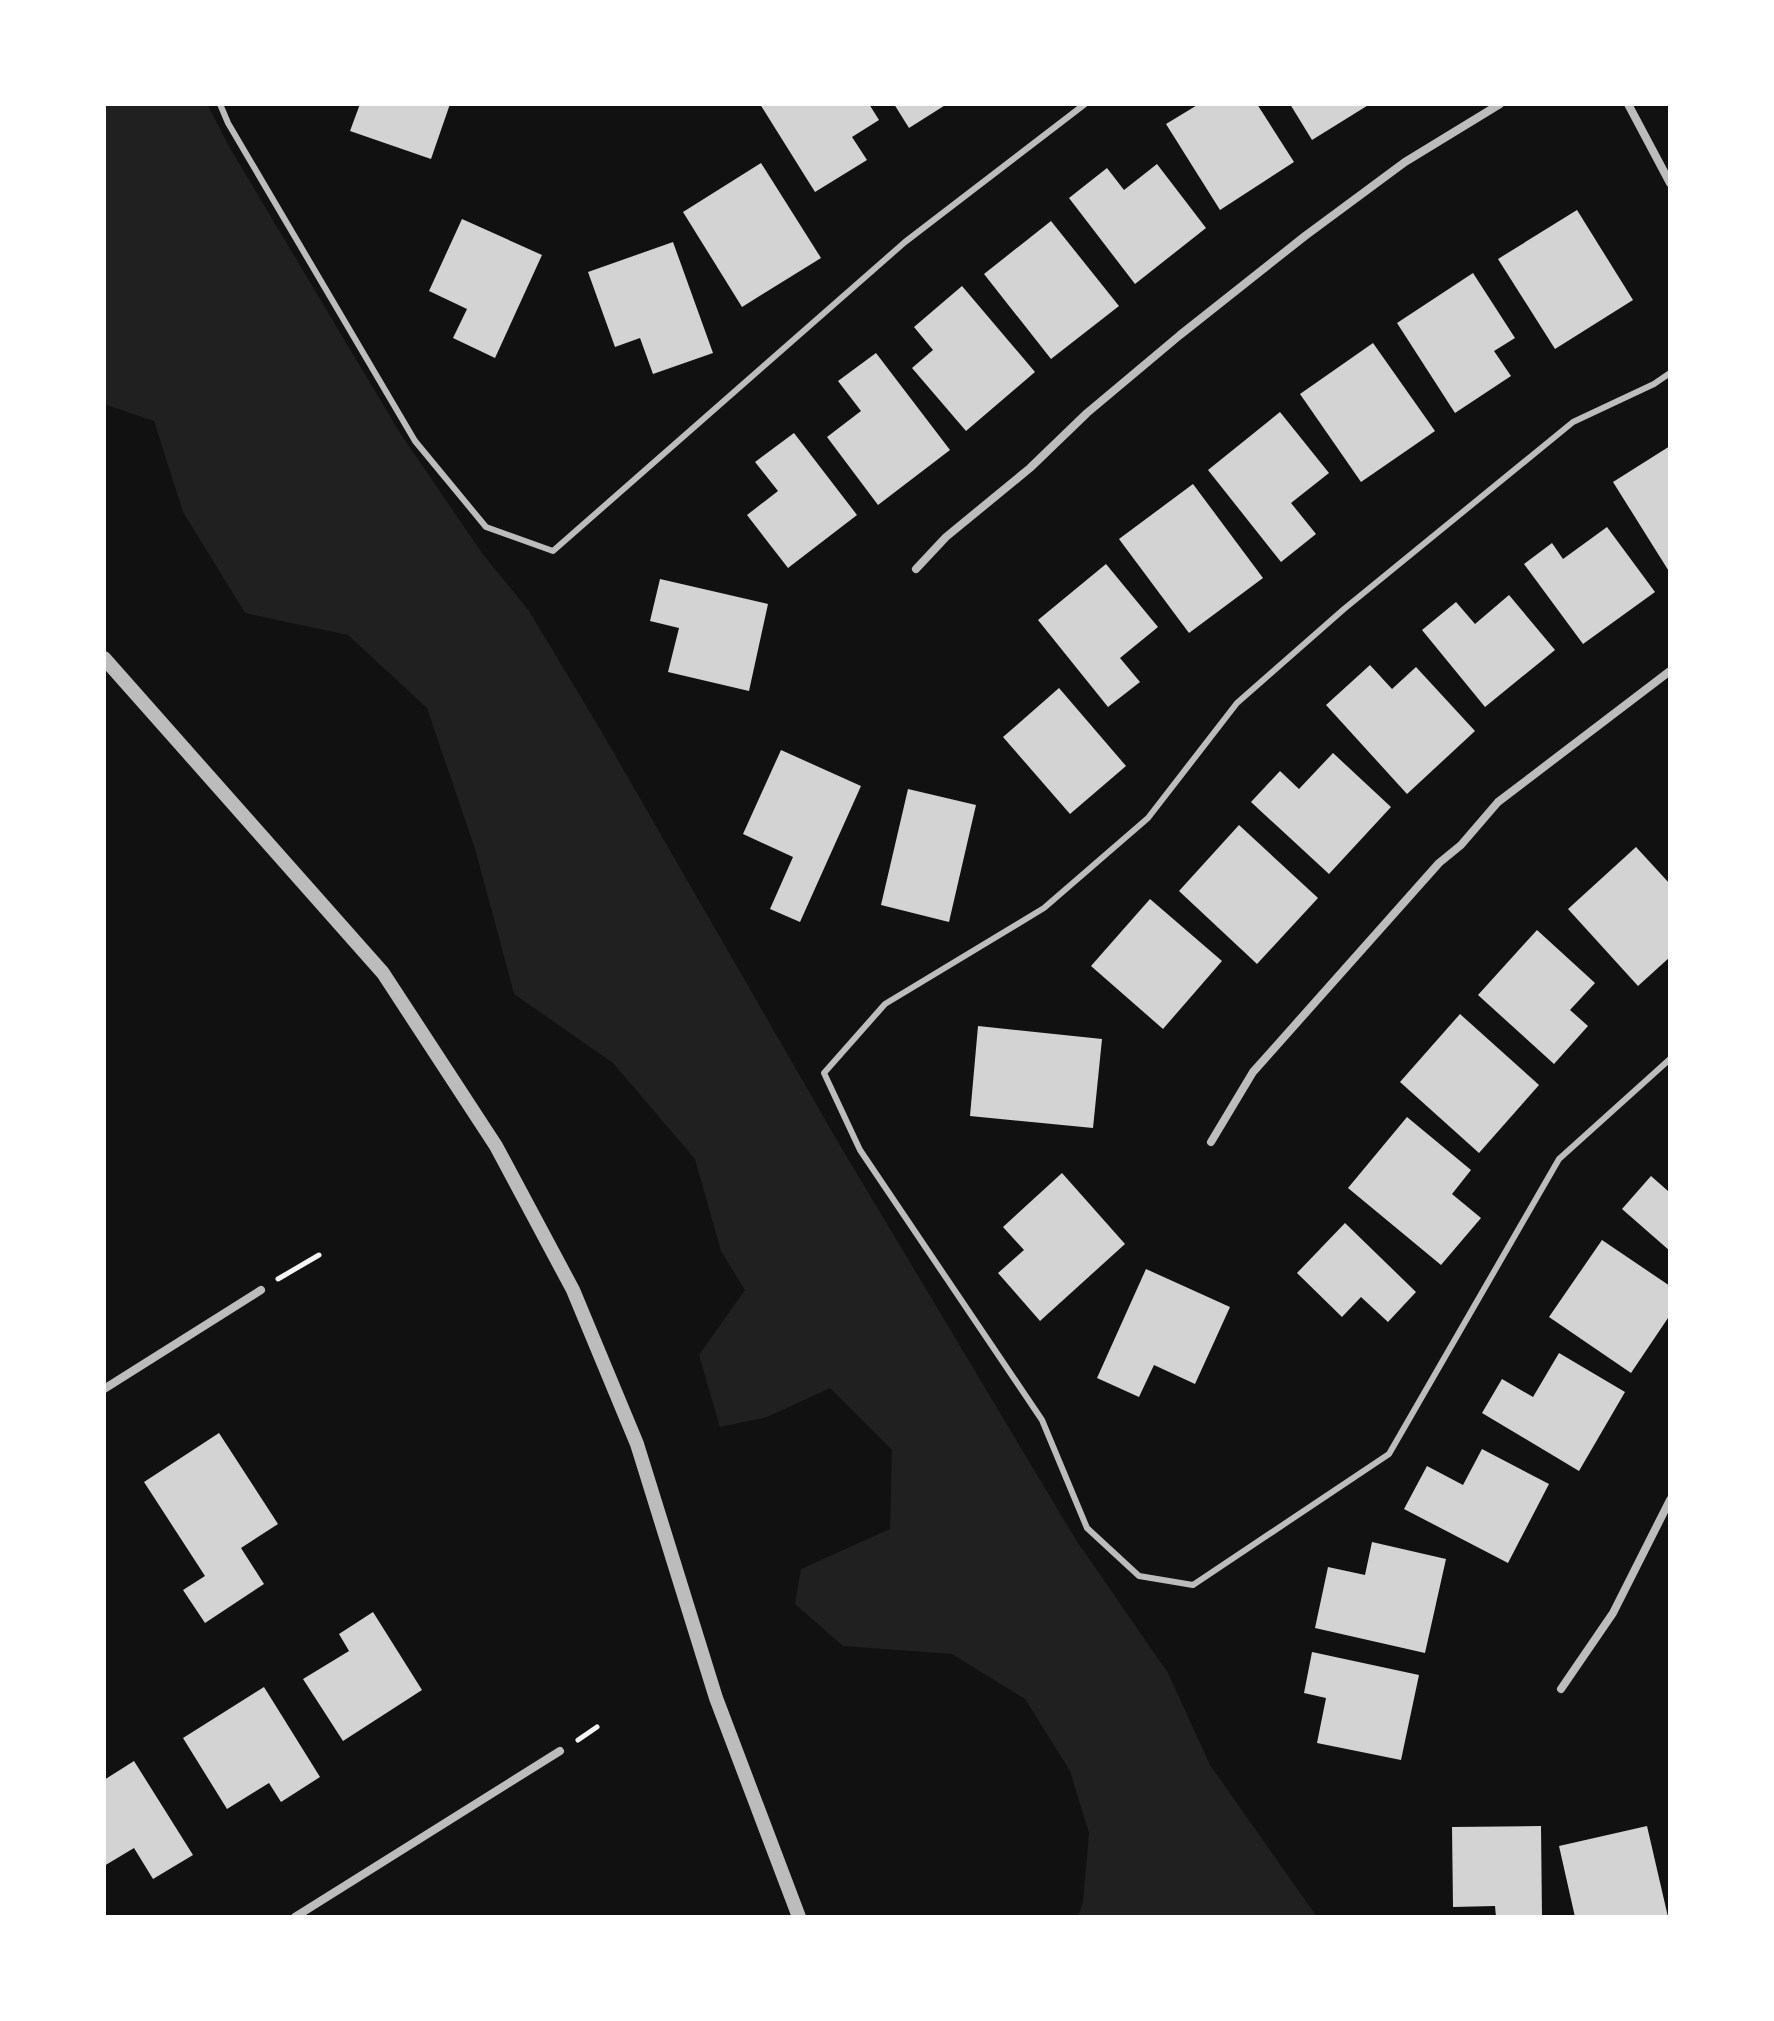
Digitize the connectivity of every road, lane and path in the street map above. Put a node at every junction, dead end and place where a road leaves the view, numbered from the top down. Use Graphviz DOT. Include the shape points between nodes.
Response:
graph roads {
  1 [pos="220,104"];
  2 [pos="1085,104"];
  3 [pos="1500,104"];
  4 [pos="1628,104"];
  5 [pos="1670,183"];
  6 [pos="1670,373"];
  7 [pos="916,569"];
  8 [pos="104,658"];
  9 [pos="1670,671"];
  10 [pos="1670,1059"];
  11 [pos="1211,1142"];
  12 [pos="319,1255"];
  13 [pos="261,1290"];
  14 [pos="104,1389"];
  15 [pos="1670,1500"];
  16 [pos="1561,1689"];
  17 [pos="560,1751"];
  18 [pos="295,1917"];
  19 [pos="799,1917"];
  1 -- 2 [label="lane" via="415,441 486,527 553,551 905,242"];
  3 -- 7 [label="street" via="1405,162 1180,335 946,537"];
  4 -- 5 [label="street"];
  6 -- 10 [label="lane" via="1573,422 1344,609 1237,703 1148,818 1044,908 885,1004 824,1073 860,1150 1042,1420 1087,1528 1139,1576 1193,1585 1389,1454 1559,1159"];
  8 -- 19 [label="street" via="383,973 496,1146 573,1290 637,1444 716,1698"];
  9 -- 11 [label="street" via="1498,802 1253,1072"];
  12 -- 13 [label="path"];
  13 -- 14 [label="street"];
  15 -- 16 [label="street" via="1613,1613"];
  17 -- 18 [label="street"];
}
